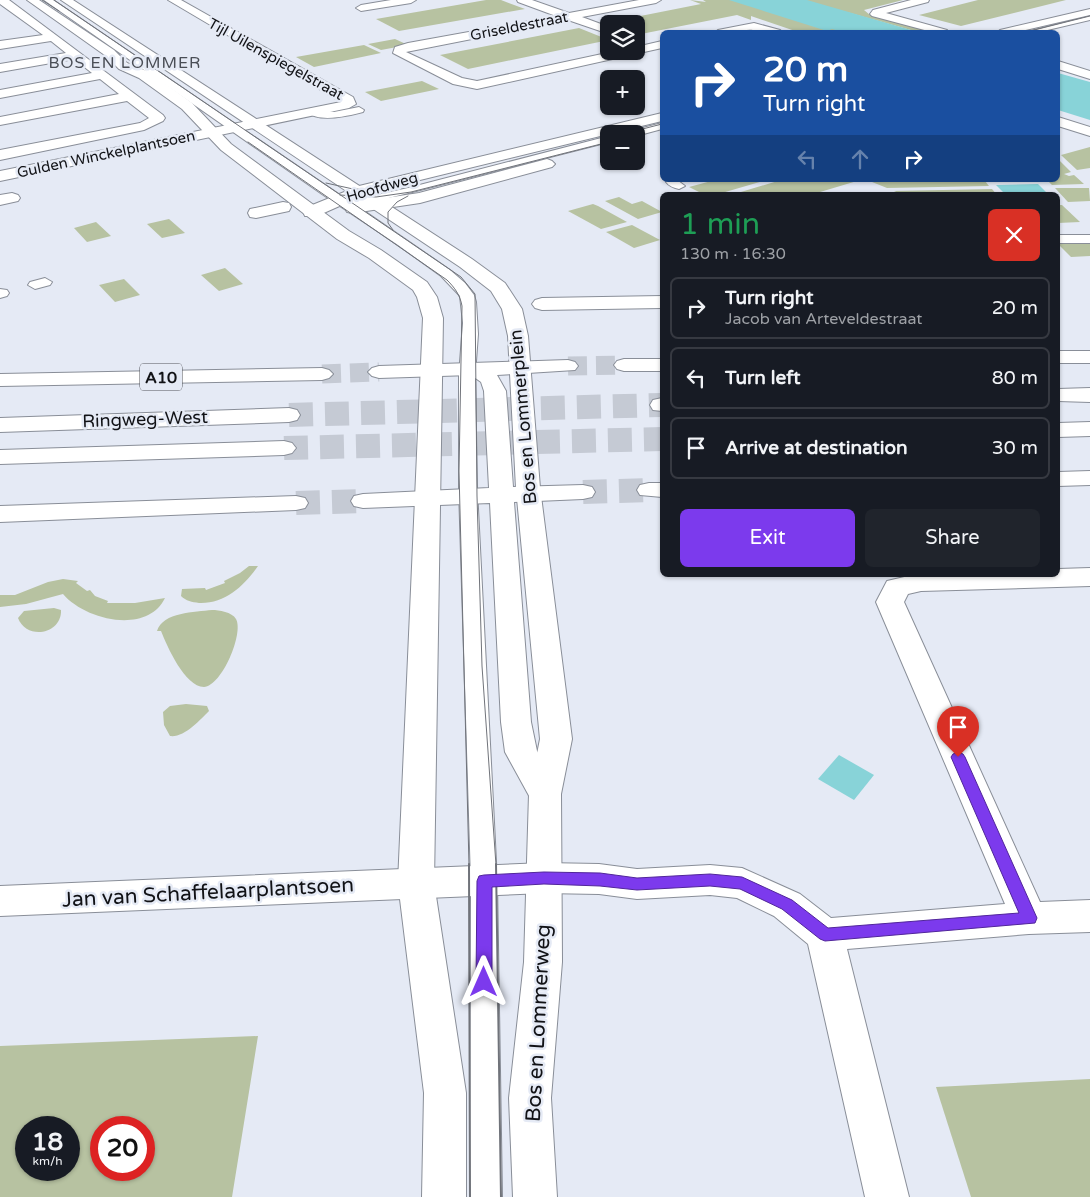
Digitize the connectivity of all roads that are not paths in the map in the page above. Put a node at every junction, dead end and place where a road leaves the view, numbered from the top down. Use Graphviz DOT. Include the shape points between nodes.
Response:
graph roads {
  1 [pos="32,0"];
  2 [pos="48,0"];
  3 [pos="66,0"];
  4 [pos="175,0"];
  5 [pos="411,0"];
  6 [pos="522,0"];
  7 [pos="656,0"];
  8 [pos="924,0"];
  9 [pos="3,4"];
  10 [pos="361,8"];
  11 [pos="1090,12"];
  12 [pos="568,17"];
  13 [pos="1090,18"];
  14 [pos="30,21"];
  15 [pos="1090,22"];
  16 [pos="15,23"];
  17 [pos="600,28"];
  18 [pos="733,30"];
  19 [pos="769,30"];
  20 [pos="936,30"];
  21 [pos="1013,30"];
  22 [pos="1039,30"];
  23 [pos="1057,30"];
  24 [pos="53,37"];
  25 [pos="645,43"];
  26 [pos="0,45"];
  27 [pos="658,46"];
  28 [pos="645,49"];
  29 [pos="76,55"];
  30 [pos="600,59"];
  31 [pos="1060,66"];
  32 [pos="0,68"];
  33 [pos="103,75"];
  34 [pos="1090,75"];
  35 [pos="0,94"];
  36 [pos="131,96"];
  37 [pos="660,118"];
  38 [pos="0,121"];
  39 [pos="1060,123"];
  40 [pos="255,124"];
  41 [pos="660,127"];
  42 [pos="233,128"];
  43 [pos="645,130"];
  44 [pos="212,132"];
  45 [pos="1090,132"];
  46 [pos="660,135"];
  47 [pos="645,139"];
  48 [pos="600,141"];
  49 [pos="600,150"];
  50 [pos="0,155"];
  51 [pos="0,176"];
  52 [pos="369,199"];
  53 [pos="345,204"];
  54 [pos="283,207"];
  55 [pos="311,212"];
  56 [pos="256,213"];
  57 [pos="1060,239"];
  58 [pos="1090,239"];
  59 [pos="660,302"];
  60 [pos="542,304"];
  61 [pos="1090,357"];
  62 [pos="1060,358"];
  63 [pos="624,365"];
  64 [pos="660,365"];
  65 [pos="568,366"];
  66 [pos="519,368"];
  67 [pos="472,370"];
  68 [pos="431,371"];
  69 [pos="379,372"];
  70 [pos="322,374"];
  71 [pos="0,380"];
  72 [pos="1090,395"];
  73 [pos="1060,396"];
  74 [pos="290,415"];
  75 [pos="0,424"];
  76 [pos="1090,429"];
  77 [pos="1060,430"];
  78 [pos="284,448"];
  79 [pos="0,457"];
  80 [pos="1090,478"];
  81 [pos="1060,479"];
  82 [pos="584,492"];
  83 [pos="515,494"];
  84 [pos="469,496"];
  85 [pos="428,497"];
  86 [pos="363,500"];
  87 [pos="296,503"];
  88 [pos="0,514"];
  89 [pos="1090,577"];
  90 [pos="545,794"];
  91 [pos="544,878"];
  92 [pos="484,881"];
  93 [pos="416,883"];
  94 [pos="0,901"];
  95 [pos="1090,916"];
  96 [pos="1029,918"];
  97 [pos="825,934"];
  98 [pos="444,1197"];
  99 [pos="486,1197"];
  100 [pos="534,1197"];
  101 [pos="887,1197"];
  1 -- 44 [label="main road" via="110,53 123,66 144,75 187,106"];
  2 -- 42 [label="lane"];
  3 -- 40 [label="main road"];
  4 -- 40 [label="main road, Tijl Uilenspiegelstraat" via="348,100 359,110 312,112"];
  5 -- 10 [label="main road"];
  6 -- 12 [label="main road"];
  7 -- 12 [label="main road, Griseldestraat"];
  8 -- 20 [label="main road" via="876,14"];
  9 -- 14 [label="main road"];
  11 -- 21 [label="main road"];
  12 -- 17 [label="main road"];
  12 -- 30 [label="main road, Griseldestraat" via="412,46 399,53 458,81 477,85"];
  13 -- 22 [label="lane"];
  14 -- 16 [label="main road"];
  14 -- 24 [label="main road"];
  15 -- 23 [label="main road"];
  18 -- 19 [label="main road" via="754,26"];
  24 -- 26 [label="main road"];
  24 -- 29 [label="main road"];
  25 -- 27 [label="main road"];
  27 -- 28 [label="main road"];
  29 -- 32 [label="main road"];
  29 -- 33 [label="main road"];
  31 -- 34 [label="main road"];
  33 -- 35 [label="main road"];
  33 -- 36 [label="main road"];
  36 -- 38 [label="main road"];
  36 -- 50 [label="main road, Gulden Winckelplantsoen" via="158,118 151,124"];
  37 -- 52 [label="main road, Hoofdweg"];
  39 -- 45 [label="main road"];
  40 -- 42 [label="main road"];
  40 -- 52 [label="main road, Bos en Lommerplein"];
  41 -- 43 [label="lane"];
  42 -- 44 [label="main road"];
  42 -- 53 [label="lane"];
  44 -- 51 [label="main road, Gulden Winckelplantsoen"];
  44 -- 55 [label="main road" via="226,147"];
  46 -- 47 [label="main road"];
  48 -- 52 [label="lane, Hoofdweg"];
  49 -- 52 [label="main road, Hoofdweg" via="420,198"];
  52 -- 53 [label="main road, Hoofdweg"];
  52 -- 53 [label="main road, Hoofdweg"];
  52 -- 66 [label="main road, Bos en Lommerplein" via="498,288 512,309 518,336"];
  53 -- 55 [label="main road, Hoofdweg"];
  53 -- 67 [label="lane" via="463,288 468,295"];
  54 -- 56 [label="main road"];
  55 -- 68 [label="main road" via="424,291 433,318"];
  57 -- 58 [label="lane"];
  59 -- 60 [label="main road"];
  61 -- 62 [label="main road"];
  63 -- 64 [label="main road"];
  65 -- 66 [label="main road"];
  66 -- 67 [label="main road"];
  66 -- 83 [label="main road, Bos en Lommerplein"];
  67 -- 68 [label="main road"];
  67 -- 83 [label="main road" via="489,376 493,383"];
  67 -- 84 [label="lane"];
  68 -- 69 [label="main road"];
  68 -- 85 [label="main road"];
  70 -- 71 [label="main road, A10"];
  72 -- 73 [label="main road"];
  74 -- 75 [label="main road, Ringweg-West"];
  76 -- 77 [label="main road"];
  78 -- 79 [label="main road, Ringweg-West"];
  80 -- 81 [label="main road"];
  82 -- 83 [label="main road"];
  83 -- 84 [label="main road"];
  83 -- 90 [label="main road, Bos en Lommerplein" via="556,738"];
  83 -- 90 [label="main road" via="516,722 521,752"];
  84 -- 85 [label="main road"];
  84 -- 92 [label="lane"];
  85 -- 86 [label="main road"];
  85 -- 93 [label="main road"];
  87 -- 88 [label="main road"];
  89 -- 96 [label="main road" via="921,582 897,587 890,602"];
  90 -- 91 [label="main road, Bos en Lommerplein"];
  91 -- 92 [label="main road, Jan van Schaffelaarplantsoen"];
  91 -- 97 [label="main road, Jan van Schaffelaarplantsoen" via="637,884 710,880 742,883 787,905"];
  91 -- 100 [label="main road, Bos en Lommerweg" via="543,962 530,1098"];
  92 -- 93 [label="main road, Jan van Schaffelaarplantsoen"];
  92 -- 99 [label="lane"];
  93 -- 94 [label="main road, Jan van Schaffelaarplantsoen"];
  93 -- 98 [label="main road" via="445,1093"];
  95 -- 96 [label="main road"];
  96 -- 97 [label="main road"];
  97 -- 101 [label="main road"];
}
